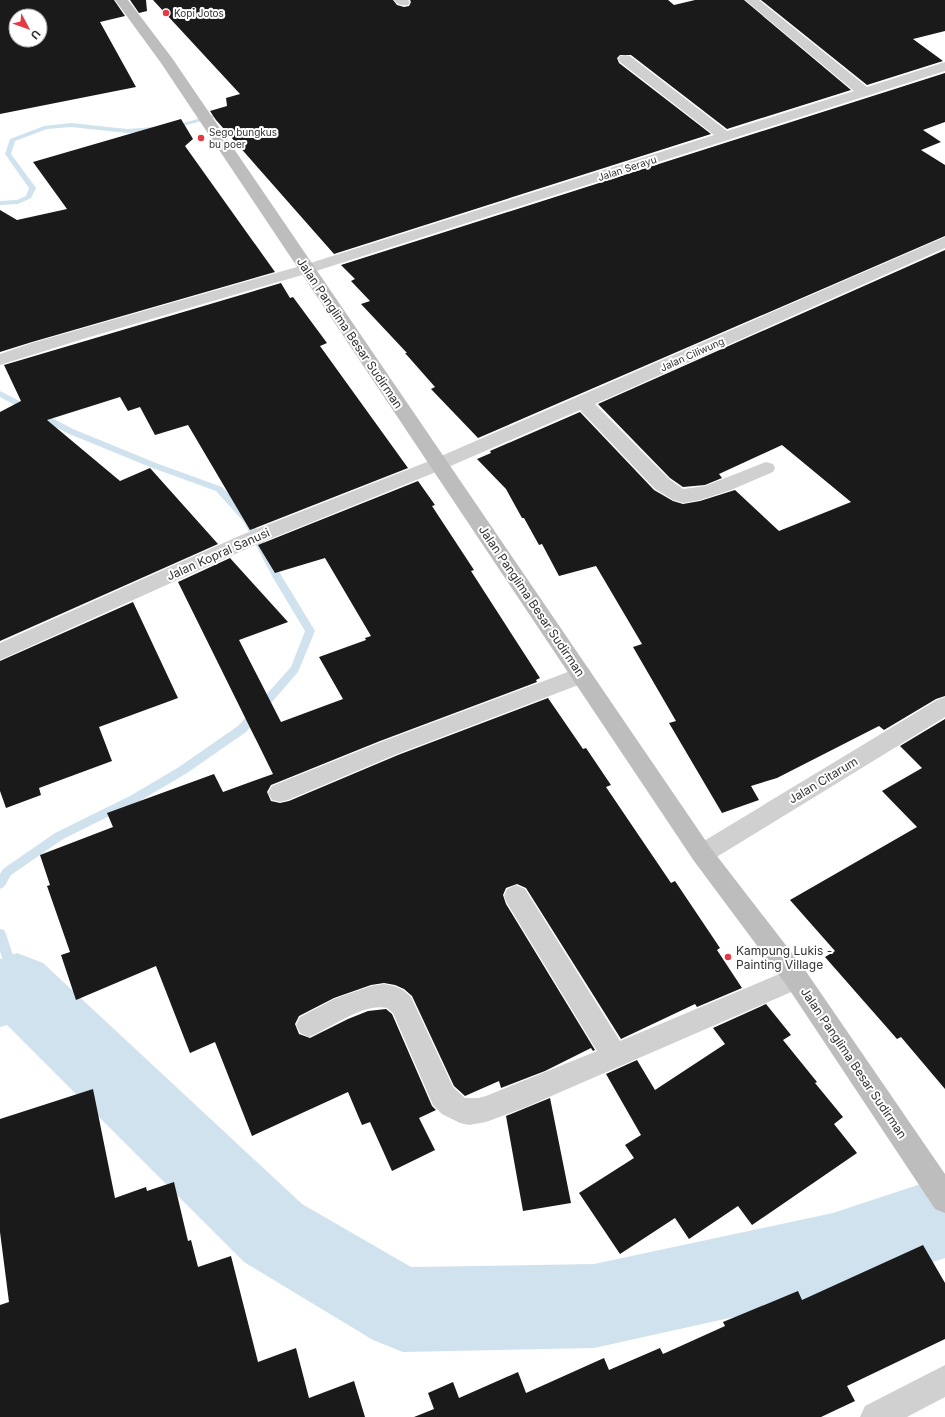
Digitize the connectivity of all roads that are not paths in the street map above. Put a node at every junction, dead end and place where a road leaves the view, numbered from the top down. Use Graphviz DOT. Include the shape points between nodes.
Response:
graph roads {
  1 [pos="121,0"];
  2 [pos="751,0"];
  3 [pos="625,59"];
  4 [pos="945,66"];
  5 [pos="865,92"];
  6 [pos="725,137"];
  7 [pos="945,242"];
  8 [pos="308,269"];
  9 [pos="0,360"];
  10 [pos="583,402"];
  11 [pos="439,464"];
  12 [pos="766,468"];
  13 [pos="0,652"];
  14 [pos="581,675"];
  15 [pos="945,706"];
  16 [pos="280,793"];
  17 [pos="702,854"];
  18 [pos="516,896"];
  19 [pos="796,978"];
  20 [pos="309,1025"];
  21 [pos="614,1055"];
  22 [pos="945,1200"];
  23 [pos="945,1380"];
  24 [pos="876,1417"];
  1 -- 8 [label="main road, Jalan Panglima Besar Sudirman" via="167,61"];
  2 -- 5 [label="street"];
  3 -- 6 [label="street"];
  4 -- 5 [label="street, Jalan Serayu"];
  5 -- 6 [label="street, Jalan Serayu"];
  6 -- 8 [label="street, Jalan Serayu"];
  7 -- 10 [label="street, Jalan Ciliwung"];
  8 -- 9 [label="street, Jalan Serayu" via="50,342"];
  8 -- 11 [label="main road, Jalan Panglima Besar Sudirman"];
  10 -- 11 [label="street, Jalan Ciliwung"];
  10 -- 12 [label="street" via="662,484 682,496 712,490"];
  11 -- 13 [label="street, Jalan Kopral Sanusi" via="255,538"];
  11 -- 14 [label="main road, Jalan Panglima Besar Sudirman"];
  14 -- 16 [label="street" via="389,748"];
  14 -- 17 [label="main road, Jalan Panglima Besar Sudirman"];
  15 -- 17 [label="street, Jalan Citarum"];
  17 -- 19 [label="main road, Jalan Panglima Besar Sudirman"];
  18 -- 21 [label="street"];
  19 -- 21 [label="street"];
  19 -- 22 [label="main road, Jalan Panglima Besar Sudirman"];
  20 -- 21 [label="street" via="362,1000 384,995 396,998 402,1005 443,1096 460,1111 467,1112 478,1112 516,1098"];
  23 -- 24 [label="street"];
}
